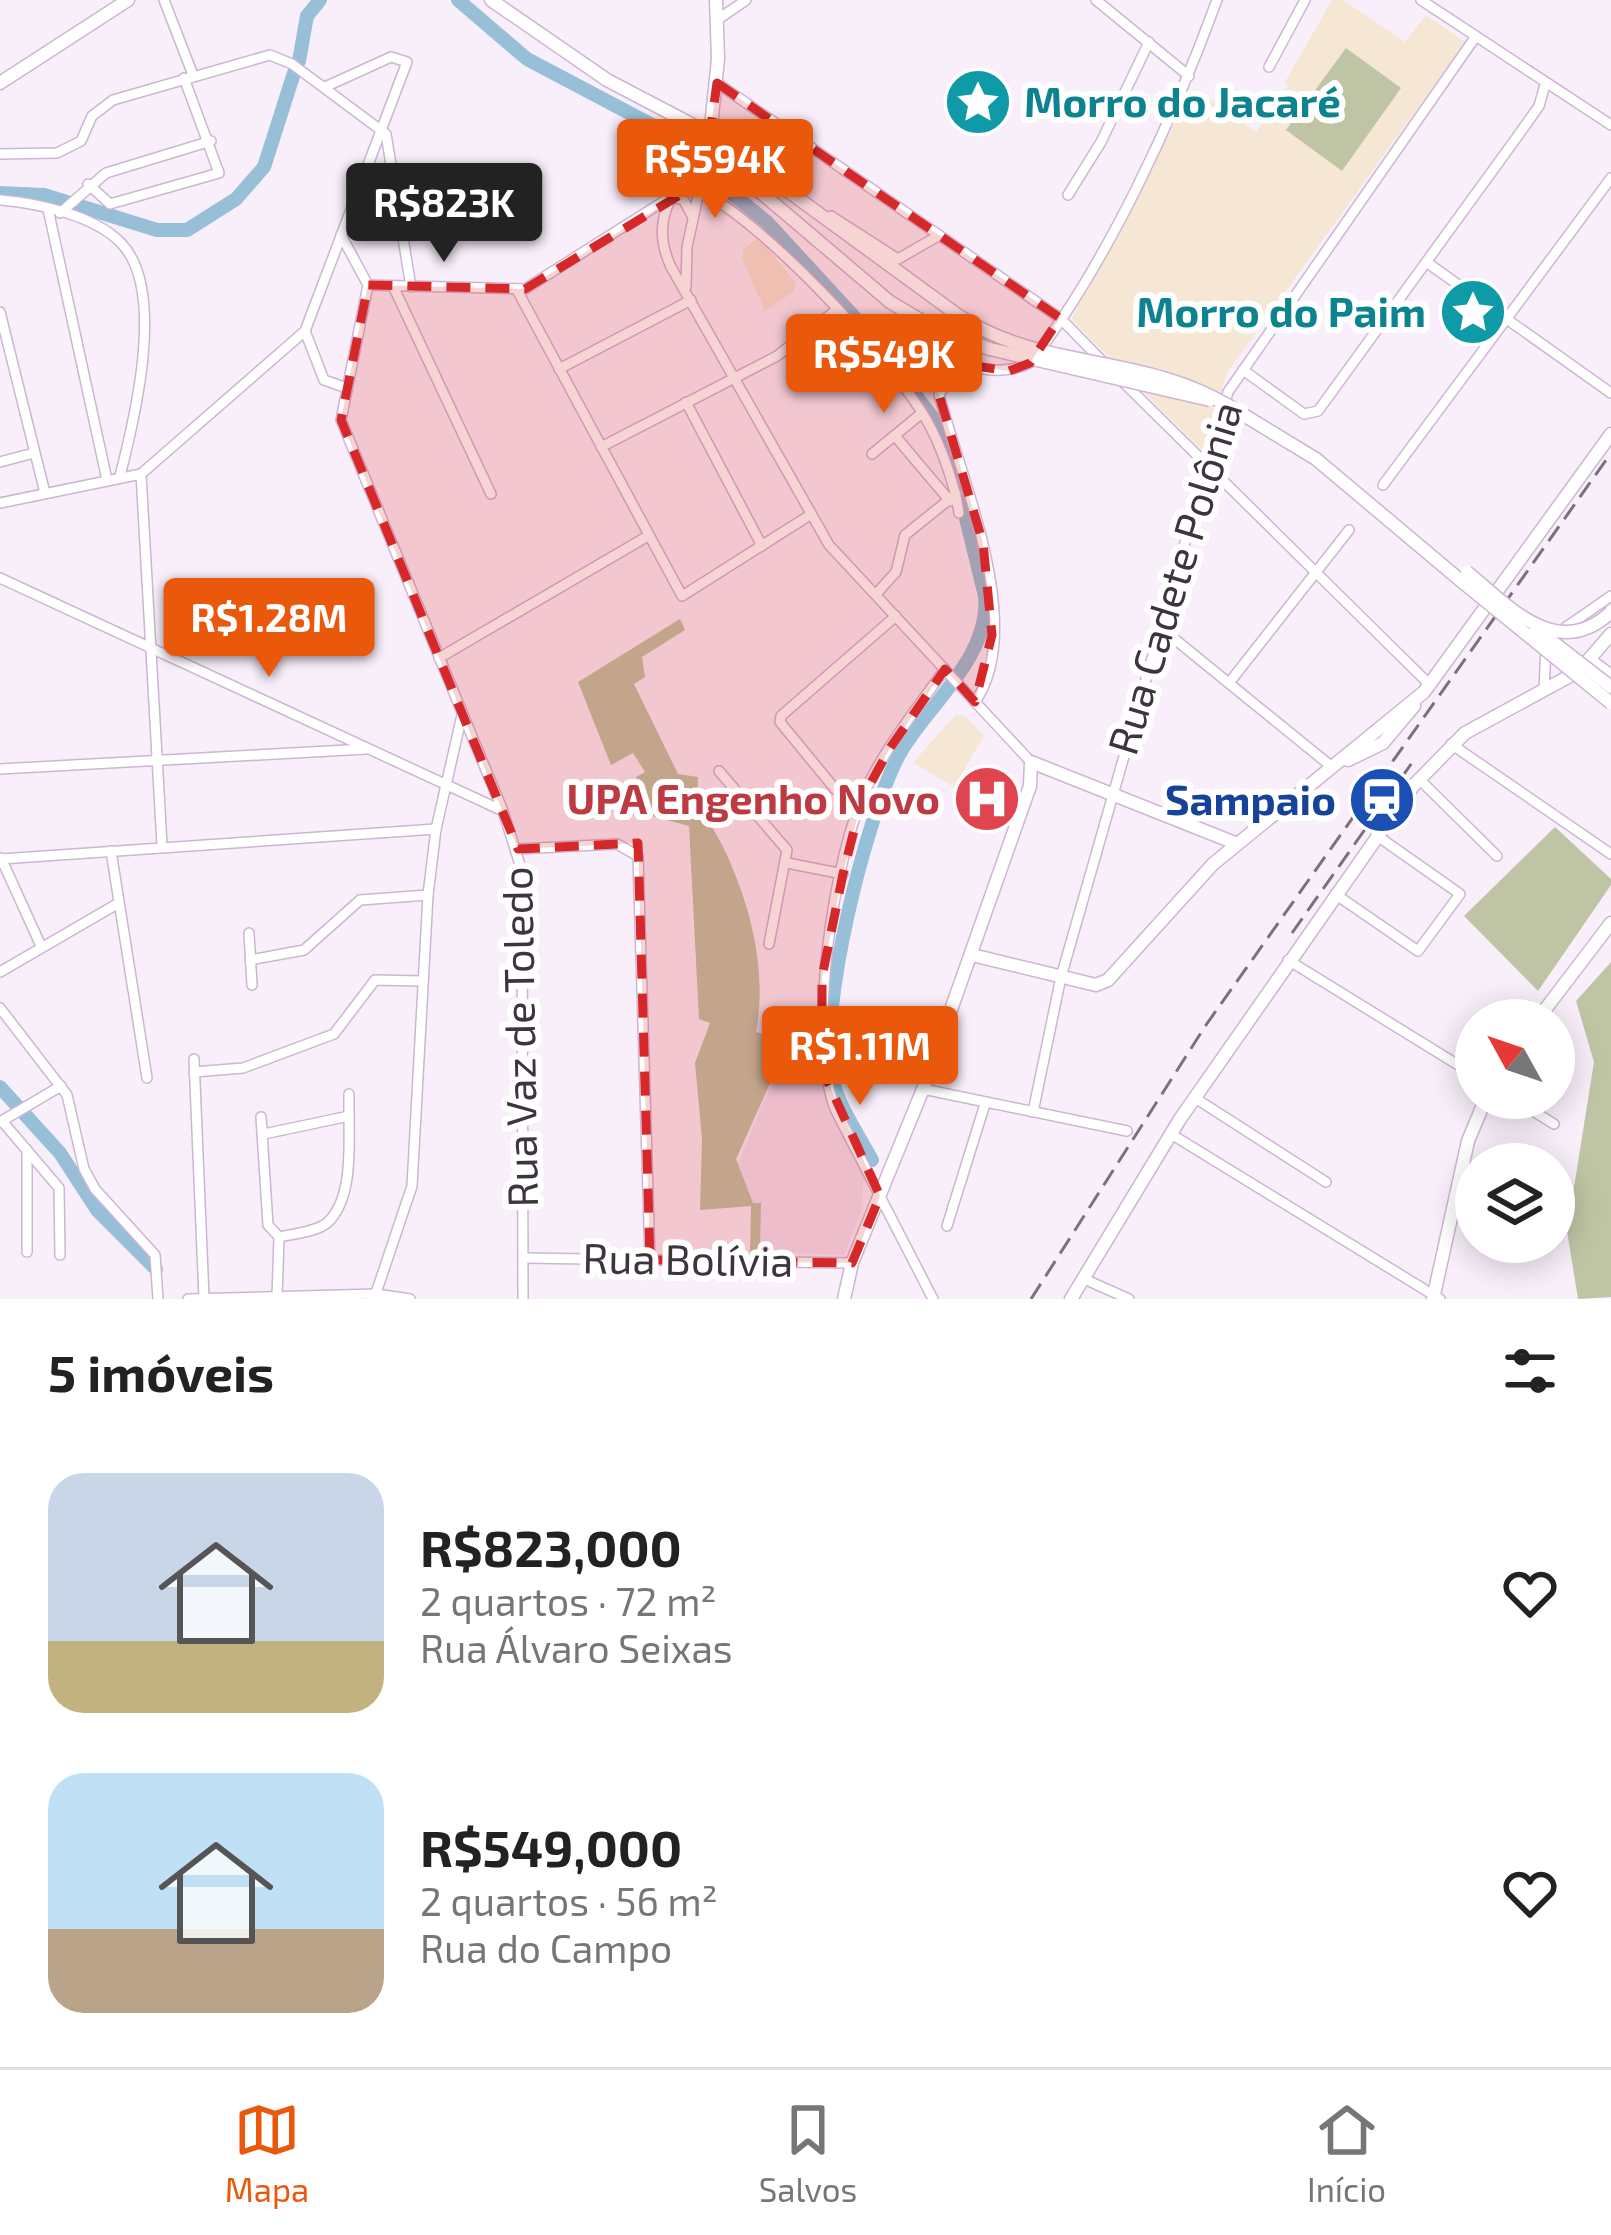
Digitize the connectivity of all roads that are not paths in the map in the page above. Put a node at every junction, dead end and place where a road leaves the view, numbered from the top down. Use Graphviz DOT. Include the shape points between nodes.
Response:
graph roads {
  1 [pos="128,0"];
  2 [pos="164,0"];
  3 [pos="491,0"];
  4 [pos="716,0"];
  5 [pos="746,0"];
  6 [pos="1096,0"];
  7 [pos="1216,0"];
  8 [pos="1305,0"];
  9 [pos="1420,0"];
  10 [pos="718,20"];
  11 [pos="1474,38"];
  12 [pos="1149,42"];
  13 [pos="1269,67"];
  14 [pos="1190,76"];
  15 [pos="189,77"];
  16 [pos="0,83"];
  17 [pos="717,83"];
  18 [pos="1545,85"];
  19 [pos="325,87"];
  20 [pos="715,100"];
  21 [pos="1611,125"];
  22 [pos="383,131"];
  23 [pos="709,140"];
  24 [pos="211,141"];
  25 [pos="0,154"];
  26 [pos="737,163"];
  27 [pos="1611,178"];
  28 [pos="88,184"];
  29 [pos="700,189"];
  30 [pos="783,191"];
  31 [pos="1068,195"];
  32 [pos="669,198"];
  33 [pos="0,200"];
  34 [pos="48,209"];
  35 [pos="60,213"];
  36 [pos="693,217"];
  37 [pos="340,236"];
  38 [pos="938,236"];
  39 [pos="662,243"];
  40 [pos="687,247"];
  41 [pos="1429,264"];
  42 [pos="368,285"];
  43 [pos="393,286"];
  44 [pos="411,287"];
  45 [pos="517,290"];
  46 [pos="689,296"];
  47 [pos="835,311"];
  48 [pos="0,312"];
  49 [pos="1060,318"];
  50 [pos="1506,319"];
  51 [pos="305,331"];
  52 [pos="932,348"];
  53 [pos="1030,363"];
  54 [pos="962,364"];
  55 [pos="559,369"];
  56 [pos="1244,370"];
  57 [pos="734,377"];
  58 [pos="344,387"];
  59 [pos="1131,390"];
  60 [pos="1611,393"];
  61 [pos="686,402"];
  62 [pos="1228,406"];
  63 [pos="922,413"];
  64 [pos="1611,434"];
  65 [pos="895,436"];
  66 [pos="101,446"];
  67 [pos="602,447"];
  68 [pos="127,449"];
  69 [pos="34,453"];
  70 [pos="872,454"];
  71 [pos="0,462"];
  72 [pos="1209,466"];
  73 [pos="140,474"];
  74 [pos="120,476"];
  75 [pos="107,481"];
  76 [pos="1383,485"];
  77 [pos="45,493"];
  78 [pos="957,493"];
  79 [pos="490,494"];
  80 [pos="0,503"];
  81 [pos="959,513"];
  82 [pos="810,515"];
  83 [pos="1348,530"];
  84 [pos="648,536"];
  85 [pos="762,546"];
  86 [pos="1316,571"];
  87 [pos="1464,576"];
  88 [pos="0,578"];
  89 [pos="876,594"];
  90 [pos="1611,596"];
  91 [pos="1611,612"];
  92 [pos="896,616"];
  93 [pos="1161,628"];
  94 [pos="1535,628"];
  95 [pos="1611,634"];
  96 [pos="149,647"];
  97 [pos="439,658"];
  98 [pos="1591,661"];
  99 [pos="947,672"];
  100 [pos="1611,676"];
  101 [pos="1229,683"];
  102 [pos="1611,687"];
  103 [pos="1427,688"];
  104 [pos="1544,691"];
  105 [pos="975,702"];
  106 [pos="1611,703"];
  107 [pos="462,714"];
  108 [pos="1451,744"];
  109 [pos="372,749"];
  110 [pos="154,759"];
  111 [pos="1031,762"];
  112 [pos="1334,766"];
  113 [pos="0,769"];
  114 [pos="718,771"];
  115 [pos="1419,779"];
  116 [pos="446,784"];
  117 [pos="835,789"];
  118 [pos="1112,790"];
  119 [pos="503,812"];
  120 [pos="436,830"];
  121 [pos="1376,836"];
  122 [pos="1235,843"];
  123 [pos="162,845"];
  124 [pos="518,849"];
  125 [pos="111,851"];
  126 [pos="1611,854"];
  127 [pos="1497,856"];
  128 [pos="1,857"];
  129 [pos="787,863"];
  130 [pos="843,874"];
  131 [pos="1335,894"];
  132 [pos="428,895"];
  133 [pos="117,904"];
  134 [pos="1611,923"];
  135 [pos="249,934"];
  136 [pos="769,944"];
  137 [pos="41,946"];
  138 [pos="972,956"];
  139 [pos="1288,960"];
  140 [pos="250,961"];
  141 [pos="0,972"];
  142 [pos="1061,977"];
  143 [pos="422,981"];
  144 [pos="251,986"];
  145 [pos="1553,999"];
  146 [pos="0,1008"];
  147 [pos="194,1059"];
  148 [pos="1455,1063"];
  149 [pos="194,1072"];
  150 [pos="147,1078"];
  151 [pos="61,1086"];
  152 [pos="923,1089"];
  153 [pos="349,1094"];
  154 [pos="1195,1098"];
  155 [pos="985,1103"];
  156 [pos="1033,1112"];
  157 [pos="349,1116"];
  158 [pos="261,1117"];
  159 [pos="4,1119"];
  160 [pos="1477,1119"];
  161 [pos="1546,1119"];
  162 [pos="1554,1124"];
  163 [pos="1127,1131"];
  164 [pos="264,1134"];
  165 [pos="1171,1134"];
  166 [pos="27,1148"];
  167 [pos="1326,1182"];
  168 [pos="880,1196"];
  169 [pos="947,1226"];
  170 [pos="279,1237"];
  171 [pos="27,1252"];
  172 [pos="60,1255"];
  173 [pos="524,1258"];
  174 [pos="650,1260"];
  175 [pos="852,1263"];
  176 [pos="1082,1278"];
  177 [pos="277,1297"];
  178 [pos="375,1297"];
  179 [pos="204,1298"];
  180 [pos="1436,1298"];
  181 [pos="158,1299"];
  182 [pos="188,1299"];
  183 [pos="410,1299"];
  184 [pos="523,1299"];
  185 [pos="844,1299"];
  186 [pos="933,1299"];
  187 [pos="1071,1299"];
  188 [pos="1129,1299"];
  1 -- 16 [label="main road"];
  2 -- 15 [label="street"];
  3 -- 23 [label="main road"];
  4 -- 10 [label="main road"];
  5 -- 10 [label="street"];
  6 -- 12 [label="street"];
  7 -- 14 [label="street"];
  8 -- 13 [label="street"];
  9 -- 11 [label="street"];
  10 -- 17 [label="main road"];
  11 -- 18 [label="street"];
  11 -- 56 [label="street, Rua Cadete Polônia"];
  12 -- 14 [label="street"];
  12 -- 31 [label="street"];
  14 -- 49 [label="street"];
  15 -- 19 [label="street" via="269,55"];
  15 -- 24 [label="street"];
  15 -- 25 [label="street" via="113,100 95,112 81,141 58,153"];
  17 -- 20 [label="main road"];
  17 -- 38 [label="street"];
  18 -- 21 [label="street"];
  18 -- 41 [label="street" via="1539,106"];
  19 -- 22 [label="street"];
  19 -- 22 [label="street" via="405,59"];
  20 -- 23 [label="main road"];
  20 -- 26 [label="main road"];
  22 -- 37 [label="street"];
  22 -- 44 [label="street"];
  23 -- 26 [label="main road"];
  23 -- 29 [label="street"];
  23 -- 32 [label="street"];
  24 -- 28 [label="street"];
  24 -- 28 [label="street" via="221,166 216,176 110,204"];
  26 -- 29 [label="main road"];
  26 -- 30 [label="main road"];
  26 -- 62 [label="main road, bridge" via="890,302 937,330"];
  27 -- 50 [label="street"];
  28 -- 35 [label="street"];
  29 -- 36 [label="street"];
  29 -- 47 [label="street" via="758,227"];
  30 -- 38 [label="street" via="898,259"];
  30 -- 62 [label="main road, bridge" via="991,335 1165,374"];
  32 -- 36 [label="street" via="683,199"];
  32 -- 39 [label="street"];
  32 -- 45 [label="street"];
  33 -- 34 [label="street"];
  34 -- 35 [label="street"];
  34 -- 66 [label="street"];
  35 -- 68 [label="street" via="105,231 130,257 146,353"];
  36 -- 40 [label="street"];
  37 -- 42 [label="street"];
  37 -- 51 [label="street"];
  38 -- 49 [label="street"];
  39 -- 40 [label="street" via="671,252"];
  39 -- 46 [label="street"];
  40 -- 46 [label="street"];
  41 -- 50 [label="street"];
  41 -- 56 [label="street" via="1318,412 1304,414"];
  42 -- 43 [label="street"];
  42 -- 58 [label="street"];
  43 -- 44 [label="street"];
  43 -- 79 [label="street"];
  44 -- 45 [label="street"];
  45 -- 55 [label="street"];
  46 -- 55 [label="street"];
  46 -- 57 [label="street"];
  47 -- 57 [label="street"];
  47 -- 63 [label="street"];
  48 -- 69 [label="street"];
  49 -- 53 [label="street"];
  49 -- 59 [label="street"];
  50 -- 60 [label="street"];
  50 -- 76 [label="street"];
  51 -- 58 [label="street" via="324,380"];
  51 -- 73 [label="street"];
  52 -- 54 [label="street"];
  53 -- 54 [label="street" via="1009,371"];
  53 -- 59 [label="street"];
  54 -- 78 [label="street" via="940,386"];
  55 -- 67 [label="street"];
  56 -- 72 [label="street, Rua Cadete Polônia" via="1228,392"];
  57 -- 61 [label="street"];
  57 -- 82 [label="street"];
  58 -- 97 [label="street, Rua Vaz de Toledo" via="341,420"];
  59 -- 72 [label="street"];
  61 -- 67 [label="street"];
  61 -- 85 [label="street"];
  62 -- 87 [label="main road" via="1274,430"];
  63 -- 65 [label="street"];
  63 -- 78 [label="street"];
  64 -- 103 [label="main road"];
  65 -- 70 [label="street"];
  65 -- 78 [label="street"];
  66 -- 68 [label="street"];
  66 -- 75 [label="street"];
  67 -- 84 [label="street"];
  68 -- 74 [label="street"];
  69 -- 71 [label="street"];
  69 -- 77 [label="street"];
  72 -- 86 [label="street"];
  72 -- 93 [label="street, Rua Cadete Polônia"];
  73 -- 74 [label="street"];
  73 -- 96 [label="street"];
  74 -- 75 [label="street"];
  75 -- 77 [label="street"];
  77 -- 80 [label="street"];
  78 -- 81 [label="street"];
  78 -- 89 [label="street" via="904,535 896,572"];
  78 -- 105 [label="street" via="983,543 994,607 986,681"];
  82 -- 85 [label="street"];
  82 -- 89 [label="street"];
  83 -- 86 [label="street"];
  84 -- 85 [label="street" via="682,596"];
  84 -- 97 [label="street"];
  86 -- 101 [label="street"];
  86 -- 103 [label="street"];
  87 -- 94 [label="main road, bridge"];
  87 -- 106 [label="main road, bridge"];
  88 -- 96 [label="street"];
  89 -- 92 [label="street"];
  90 -- 104 [label="street" via="1552,635 1544,648"];
  91 -- 94 [label="main road, bridge" via="1573,633"];
  92 -- 99 [label="street"];
  92 -- 117 [label="street" via="781,716"];
  93 -- 101 [label="street"];
  93 -- 118 [label="street, Rua Cadete Polônia"];
  94 -- 102 [label="main road, bridge"];
  95 -- 98 [label="main road"];
  96 -- 109 [label="street"];
  96 -- 110 [label="street"];
  97 -- 107 [label="street, Rua Vaz de Toledo"];
  98 -- 100 [label="main road"];
  98 -- 104 [label="main road"];
  99 -- 105 [label="street"];
  99 -- 130 [label="street" via="868,784"];
  101 -- 112 [label="street"];
  103 -- 112 [label="main road" via="1383,743"];
  104 -- 108 [label="main road"];
  105 -- 111 [label="street"];
  107 -- 116 [label="street"];
  107 -- 119 [label="street, Rua Vaz de Toledo"];
  108 -- 115 [label="main road"];
  108 -- 126 [label="street"];
  109 -- 110 [label="street"];
  109 -- 116 [label="street"];
  110 -- 113 [label="street"];
  110 -- 123 [label="street"];
  111 -- 118 [label="main road"];
  111 -- 138 [label="main road" via="1030,787"];
  112 -- 122 [label="main road"];
  114 -- 129 [label="street" via="785,847"];
  115 -- 121 [label="main road"];
  115 -- 127 [label="street"];
  116 -- 119 [label="street"];
  116 -- 120 [label="street"];
  118 -- 122 [label="main road"];
  118 -- 142 [label="street, Rua Cadete Polônia"];
  119 -- 124 [label="street, Rua Vaz de Toledo"];
  120 -- 123 [label="street"];
  120 -- 132 [label="street"];
  121 -- 131 [label="main road"];
  121 -- 131 [label="street" via="1460,894 1418,951"];
  122 -- 142 [label="main road" via="1108,980 1096,986"];
  123 -- 125 [label="street"];
  124 -- 173 [label="street, Rua Vaz de Toledo" via="526,918"];
  124 -- 174 [label="street" via="617,844 638,856"];
  125 -- 128 [label="street"];
  125 -- 133 [label="street"];
  128 -- 137 [label="street"];
  129 -- 130 [label="street"];
  129 -- 136 [label="street"];
  130 -- 168 [label="street" via="819,1039 826,1087"];
  131 -- 139 [label="main road"];
  132 -- 140 [label="street" via="360,900 304,950"];
  132 -- 143 [label="street"];
  133 -- 137 [label="street"];
  133 -- 150 [label="street"];
  134 -- 145 [label="main road"];
  135 -- 140 [label="street"];
  137 -- 141 [label="street"];
  138 -- 142 [label="main road"];
  138 -- 152 [label="main road"];
  139 -- 148 [label="street"];
  139 -- 154 [label="main road"];
  140 -- 144 [label="street"];
  142 -- 156 [label="street, Rua Cadete Polônia"];
  143 -- 149 [label="street" via="375,980 334,1034 243,1068"];
  143 -- 178 [label="street" via="412,1186"];
  146 -- 151 [label="street"];
  147 -- 149 [label="street"];
  149 -- 179 [label="street"];
  151 -- 159 [label="street"];
  151 -- 181 [label="street" via="90,1180 158,1262"];
  152 -- 155 [label="street"];
  152 -- 168 [label="main road"];
  153 -- 157 [label="street"];
  154 -- 165 [label="main road"];
  154 -- 167 [label="street"];
  155 -- 156 [label="street"];
  155 -- 169 [label="street"];
  156 -- 163 [label="street"];
  157 -- 164 [label="street"];
  157 -- 170 [label="street" via="347,1170 331,1217"];
  158 -- 164 [label="street"];
  159 -- 166 [label="street"];
  160 -- 180 [label="main road"];
  161 -- 162 [label="street"];
  164 -- 170 [label="street" via="268,1225"];
  165 -- 176 [label="main road"];
  165 -- 180 [label="street"];
  166 -- 171 [label="street"];
  166 -- 172 [label="street" via="61,1193"];
  168 -- 175 [label="main road"];
  168 -- 186 [label="street"];
  170 -- 177 [label="street"];
  173 -- 174 [label="street, Rua Bolívia"];
  173 -- 184 [label="street, Rua Vaz de Toledo"];
  174 -- 175 [label="street, Rua Bolívia"];
  175 -- 185 [label="main road"];
  176 -- 187 [label="main road"];
  176 -- 188 [label="street"];
  177 -- 178 [label="street"];
  177 -- 179 [label="street"];
  178 -- 183 [label="street"];
  179 -- 182 [label="street"];
}
